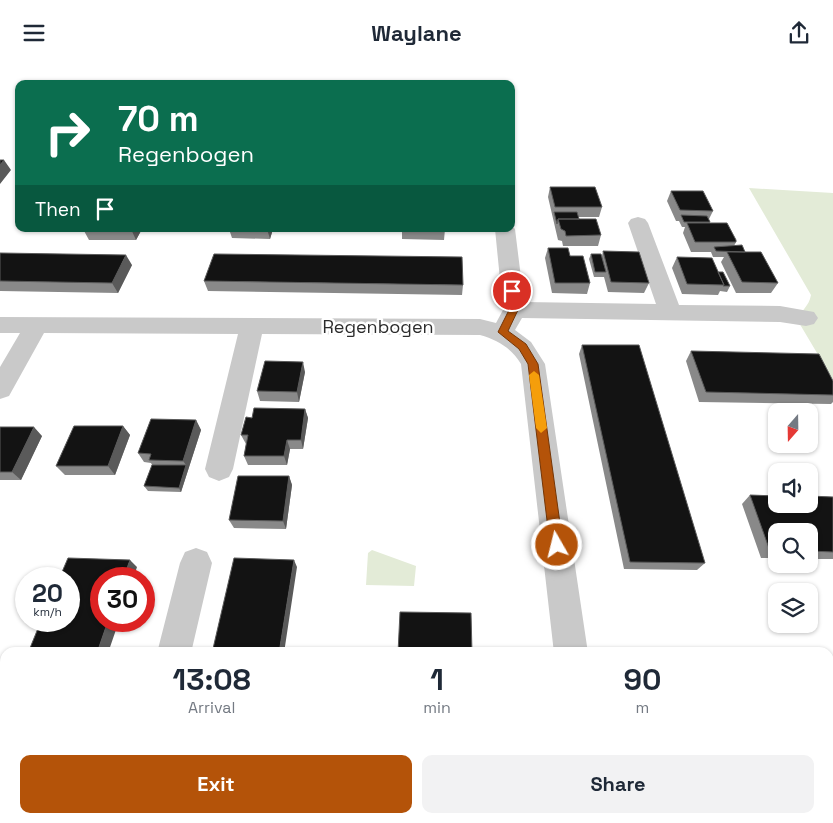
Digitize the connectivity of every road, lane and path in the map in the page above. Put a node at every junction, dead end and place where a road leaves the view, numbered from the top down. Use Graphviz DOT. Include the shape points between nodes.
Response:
graph roads {
  1 [pos="638,223"];
  2 [pos="505,232"];
  3 [pos="514,310"];
  4 [pos="670,312"];
  5 [pos="806,318"];
  6 [pos="0,325"];
  7 [pos="37,325"];
  8 [pos="252,326"];
  9 [pos="503,332"];
  10 [pos="0,389"];
  11 [pos="219,469"];
  12 [pos="196,563"];
  13 [pos="175,647"];
  14 [pos="570,647"];
  1 -- 4 [label="street"];
  2 -- 3 [label="street"];
  3 -- 4 [label="street"];
  3 -- 9 [label="street"];
  4 -- 5 [label="street" via="780,314"];
  6 -- 7 [label="street, Regenbogen"];
  7 -- 8 [label="street, Regenbogen"];
  7 -- 10 [label="street"];
  8 -- 9 [label="street, Regenbogen" via="480,327"];
  8 -- 11 [label="street"];
  9 -- 14 [label="street, Regenbogen" via="523,347 533,364"];
  12 -- 13 [label="street"];
}
